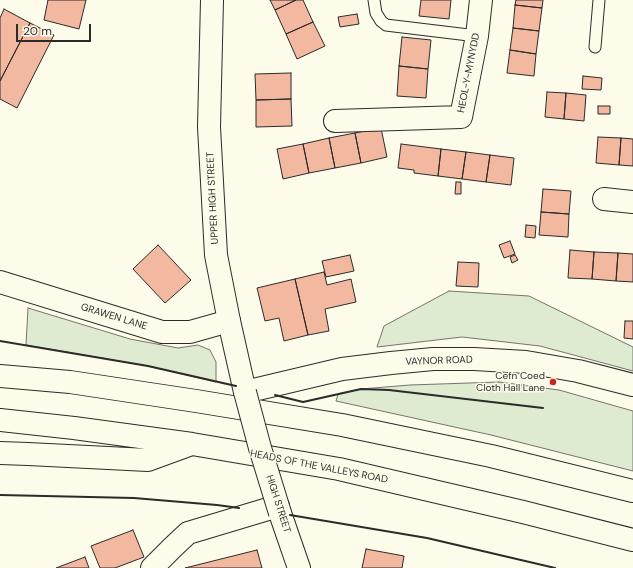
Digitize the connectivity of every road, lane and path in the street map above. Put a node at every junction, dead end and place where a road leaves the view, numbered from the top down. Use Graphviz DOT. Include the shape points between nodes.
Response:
graph roads {
  1 [pos="212,0"];
  2 [pos="374,0"];
  3 [pos="481,0"];
  4 [pos="599,0"];
  5 [pos="477,36"];
  6 [pos="595,47"];
  7 [pos="335,121"];
  8 [pos="604,199"];
  9 [pos="633,202"];
  10 [pos="0,282"];
  11 [pos="229,321"];
  12 [pos="0,376"];
  13 [pos="633,385"];
  14 [pos="248,390"];
  15 [pos="0,420"];
  16 [pos="192,444"];
  17 [pos="0,453"];
  18 [pos="633,491"];
  19 [pos="273,510"];
  20 [pos="633,540"];
  21 [pos="152,568"];
  22 [pos="299,568"];
  1 -- 11 [label="main road, UPPER HIGH STREET" via="208,127 216,255"];
  2 -- 5 [label="lane" via="380,21 386,25"];
  3 -- 5 [label="main road, HEOL-Y-MYNYDD"];
  4 -- 6 [label="lane"];
  5 -- 7 [label="main road, HEOL-Y-MYNYDD" via="462,117"];
  8 -- 9 [label="main road"];
  10 -- 11 [label="main road, GRAWEN LANE" via="162,332 190,332"];
  11 -- 14 [label="main road, UPPER HIGH STREET"];
  12 -- 18 [label="main road" via="196,401 342,426 491,456"];
  13 -- 14 [label="main road, VAYNOR ROAD" via="578,371 526,362 433,359 342,369"];
  14 -- 19 [label="main road, HIGH STREET, bridge"];
  15 -- 16 [label="main road, HEADS OF THE VALLEYS ROAD"];
  16 -- 17 [label="main road" via="148,460"];
  16 -- 20 [label="main road, HEADS OF THE VALLEYS ROAD" via="339,469"];
  19 -- 21 [label="main road" via="188,533"];
  19 -- 22 [label="main road, HIGH STREET"];
}
